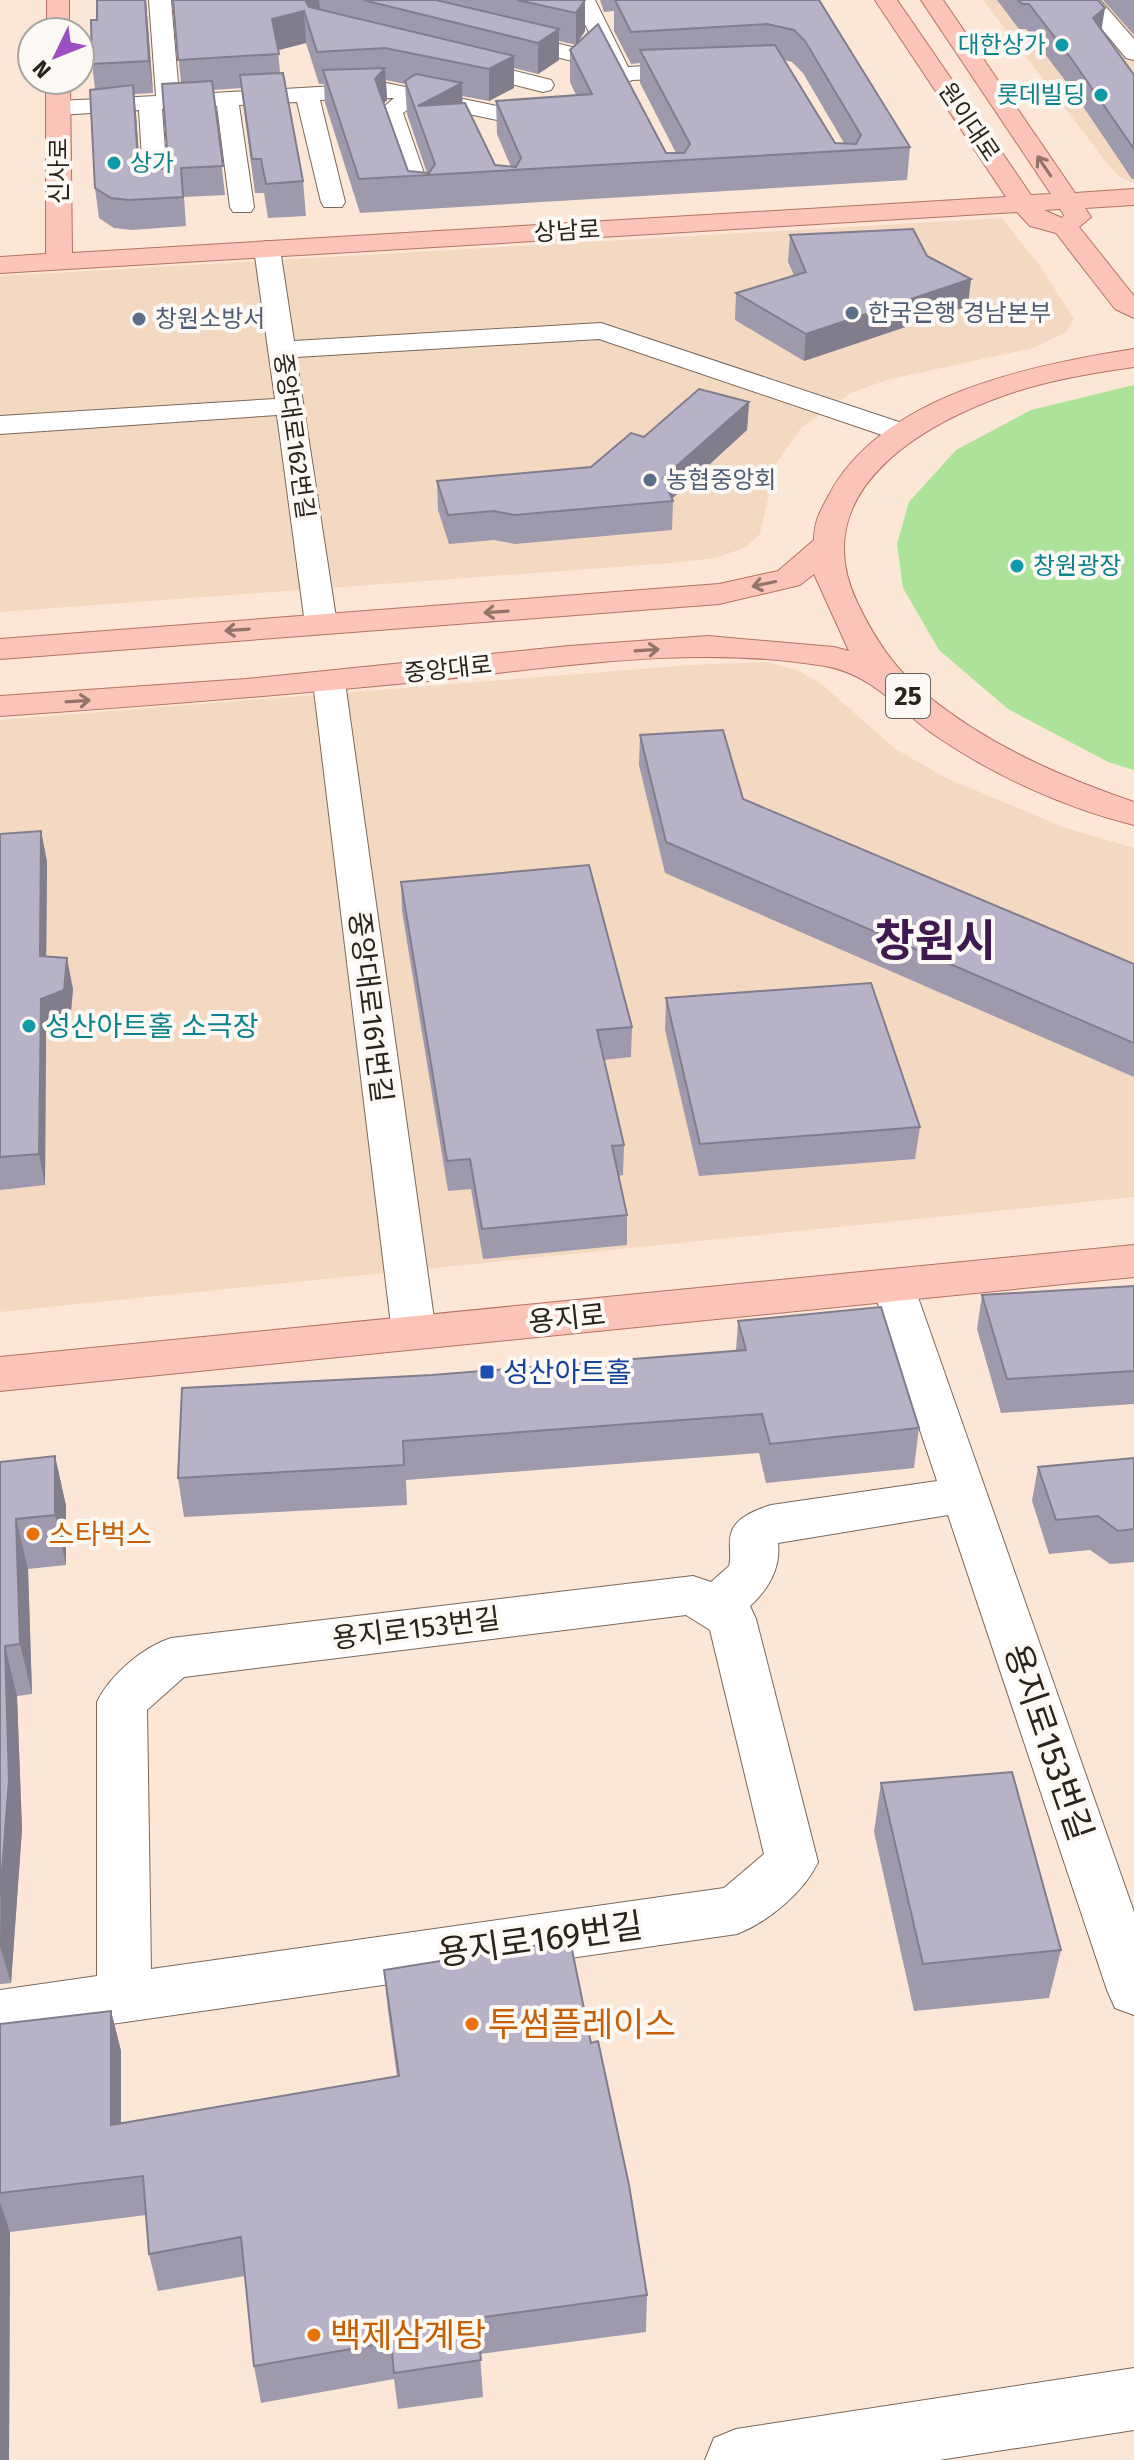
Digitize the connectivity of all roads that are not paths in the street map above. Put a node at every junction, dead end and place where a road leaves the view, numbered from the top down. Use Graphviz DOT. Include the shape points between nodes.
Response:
graph roads {
  1 [pos="160,0"];
  2 [pos="584,0"];
  3 [pos="886,0"];
  4 [pos="932,0"];
  5 [pos="1089,0"];
  6 [pos="625,20"];
  7 [pos="478,31"];
  8 [pos="638,45"];
  9 [pos="607,48"];
  10 [pos="1134,53"];
  11 [pos="581,56"];
  12 [pos="439,59"];
  13 [pos="722,68"];
  14 [pos="552,79"];
  15 [pos="405,93"];
  16 [pos="313,94"];
  17 [pos="59,96"];
  18 [pos="227,99"];
  19 [pos="633,100"];
  20 [pos="159,102"];
  21 [pos="59,108"];
  22 [pos="497,113"];
  23 [pos="478,129"];
  24 [pos="156,190"];
  25 [pos="1134,197"];
  26 [pos="421,199"];
  27 [pos="333,202"];
  28 [pos="1024,204"];
  29 [pos="242,207"];
  30 [pos="1067,214"];
  31 [pos="267,249"];
  32 [pos="59,261"];
  33 [pos="0,265"];
  34 [pos="1130,306"];
  35 [pos="282,350"];
  36 [pos="1121,359"];
  37 [pos="290,406"];
  38 [pos="0,425"];
  39 [pos="901,432"];
  40 [pos="829,544"];
  41 [pos="574,607"];
  42 [pos="321,624"];
  43 [pos="0,649"];
  44 [pos="569,656"];
  45 [pos="891,680"];
  46 [pos="329,682"];
  47 [pos="0,706"];
  48 [pos="1134,814"];
  49 [pos="1134,1261"];
  50 [pos="893,1286"];
  51 [pos="414,1333"];
  52 [pos="0,1374"];
  53 [pos="965,1495"];
  54 [pos="713,1607"];
  55 [pos="1134,1990"];
  56 [pos="124,1999"];
  57 [pos="0,2015"];
  58 [pos="1134,2399"];
  59 [pos="736,2460"];
  1 -- 20 [label="street"];
  2 -- 9 [label="street"];
  3 -- 28 [label="main road, 원이대로"];
  30 -- 4 [label="main road, 원이대로, one-way"];
  5 -- 10 [label="street"];
  6 -- 9 [label="street"];
  7 -- 11 [label="street"];
  8 -- 9 [label="street"];
  9 -- 11 [label="street" via="593,44"];
  9 -- 13 [label="street"];
  9 -- 14 [label="street"];
  9 -- 19 [label="street"];
  11 -- 14 [label="street"];
  12 -- 14 [label="street"];
  14 -- 22 [label="street"];
  15 -- 16 [label="street"];
  15 -- 16 [label="street" via="326,70"];
  15 -- 22 [label="street"];
  15 -- 26 [label="street" via="391,111"];
  16 -- 18 [label="street"];
  16 -- 27 [label="street"];
  17 -- 21 [label="main road, 신사로"];
  18 -- 20 [label="street"];
  18 -- 29 [label="street"];
  20 -- 21 [label="street"];
  20 -- 24 [label="street"];
  21 -- 32 [label="main road, 신사로"];
  22 -- 23 [label="street"];
  25 -- 30 [label="main road, 상남로"];
  28 -- 30 [label="main road, 상남로"];
  28 -- 31 [label="main road, 상남로"];
  30 -- 34 [label="main road, 원이대로"];
  31 -- 32 [label="main road, 상남로"];
  31 -- 35 [label="street, 중앙대로162번길"];
  32 -- 33 [label="main road, 상남로"];
  34 -- 36 [label="main road, 원이대로"];
  35 -- 37 [label="street, 중앙대로162번길"];
  35 -- 39 [label="street" via="601,331"];
  36 -- 39 [label="main road, 25" via="992,387"];
  37 -- 38 [label="street"];
  37 -- 42 [label="street, 중앙대로162번길"];
  39 -- 40 [label="main road, 25" via="850,483 833,519"];
  40 -- 41 [label="main road, 중앙대로, one-way" via="789,578 719,594"];
  40 -- 45 [label="main road, 25" via="831,577 842,611"];
  41 -- 42 [label="main road, 중앙대로, one-way"];
  41 -- 44 [label="main road" via="589,630"];
  42 -- 43 [label="main road, 중앙대로, one-way"];
  44 -- 45 [label="main road, 중앙대로, one-way" via="708,646 834,657"];
  44 -- 46 [label="main road, 중앙대로"];
  45 -- 48 [label="main road, 25" via="983,748 1055,784"];
  47 -- 46 [label="main road, 중앙대로, one-way"];
  46 -- 51 [label="street, 중앙대로161번길"];
  49 -- 50 [label="main road, 용지로"];
  50 -- 51 [label="main road, 용지로"];
  50 -- 53 [label="street, 용지로153번길"];
  51 -- 52 [label="main road, 용지로"];
  53 -- 54 [label="street" via="771,1523 754,1535 757,1558 745,1585"];
  53 -- 55 [label="street, 용지로153번길"];
  54 -- 56 [label="street, 용지로153번길" via="693,1595 171,1658 122,1702"];
  54 -- 56 [label="street, 용지로169번길" via="732,1619 792,1862 737,1910"];
  56 -- 57 [label="street, 용지로169번길"];
  58 -- 59 [label="street"];
}
